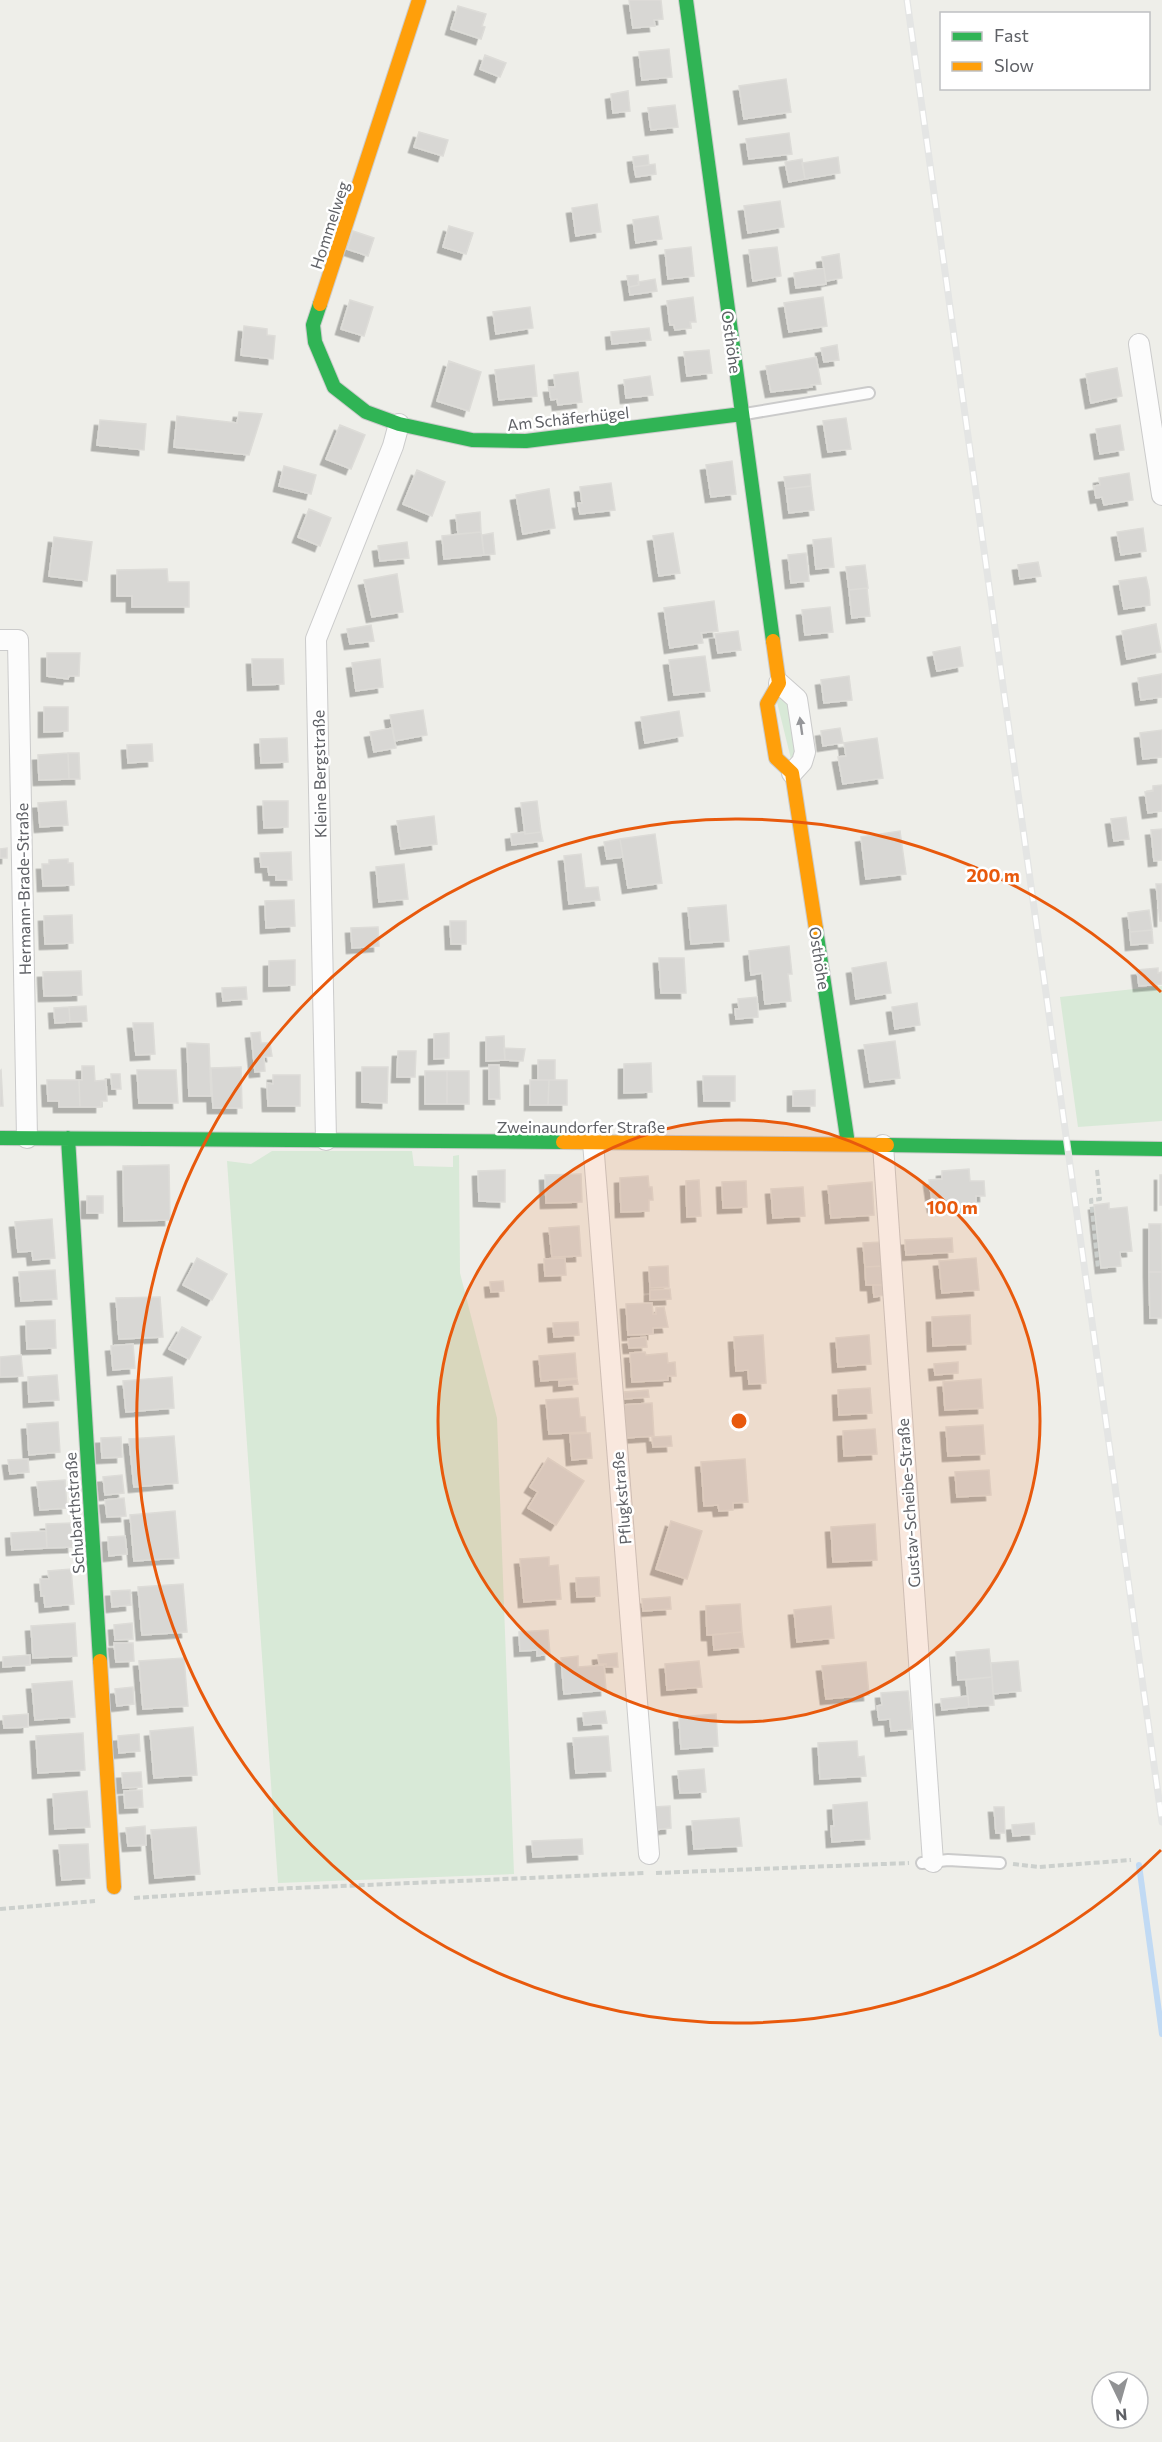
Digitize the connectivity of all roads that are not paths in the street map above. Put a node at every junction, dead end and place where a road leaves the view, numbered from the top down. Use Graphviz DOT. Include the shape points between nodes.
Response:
graph roads {
  1 [pos="419,0"];
  2 [pos="686,0"];
  3 [pos="1139,344"];
  4 [pos="869,393"];
  5 [pos="742,414"];
  6 [pos="399,424"];
  7 [pos="1162,495"];
  8 [pos="9,640"];
  9 [pos="779,683"];
  10 [pos="792,773"];
  11 [pos="0,1138"];
  12 [pos="27,1138"];
  13 [pos="68,1138"];
  14 [pos="326,1140"];
  15 [pos="593,1142"];
  16 [pos="848,1144"];
  17 [pos="883,1145"];
  18 [pos="1162,1149"];
  19 [pos="928,1863"];
  20 [pos="1000,1863"];
  21 [pos="650,1864"];
  22 [pos="115,1893"];
  1 -- 6 [label="street, Hommelweg" via="313,325 315,342 334,387 366,412"];
  2 -- 5 [label="street, Osthöhe"];
  3 -- 7 [label="street"];
  4 -- 5 [label="lane"];
  5 -- 6 [label="street, Am Schäferhügel" via="499,442"];
  5 -- 9 [label="street, Osthöhe"];
  6 -- 14 [label="street, Kleine Bergstraße" via="316,639"];
  8 -- 12 [label="street, Hermann-Brade-Straße"];
  9 -- 10 [label="street, Osthöhe" via="767,704 776,758"];
  10 -- 9 [label="street, one-way" via="805,752 798,699"];
  10 -- 16 [label="street, Osthöhe"];
  11 -- 12 [label="street, Zweinaundorfer Straße"];
  12 -- 13 [label="street, Zweinaundorfer Straße"];
  13 -- 14 [label="street, Zweinaundorfer Straße"];
  13 -- 22 [label="street, Schubarthstraße"];
  14 -- 15 [label="street, Zweinaundorfer Straße"];
  15 -- 16 [label="street, Zweinaundorfer Straße"];
  15 -- 21 [label="street, Pflugkstraße"];
  16 -- 17 [label="street, Zweinaundorfer Straße"];
  17 -- 18 [label="street, Zweinaundorfer Straße"];
  17 -- 19 [label="street, Gustav-Scheibe-Straße"];
  19 -- 20 [label="lane"];
}
